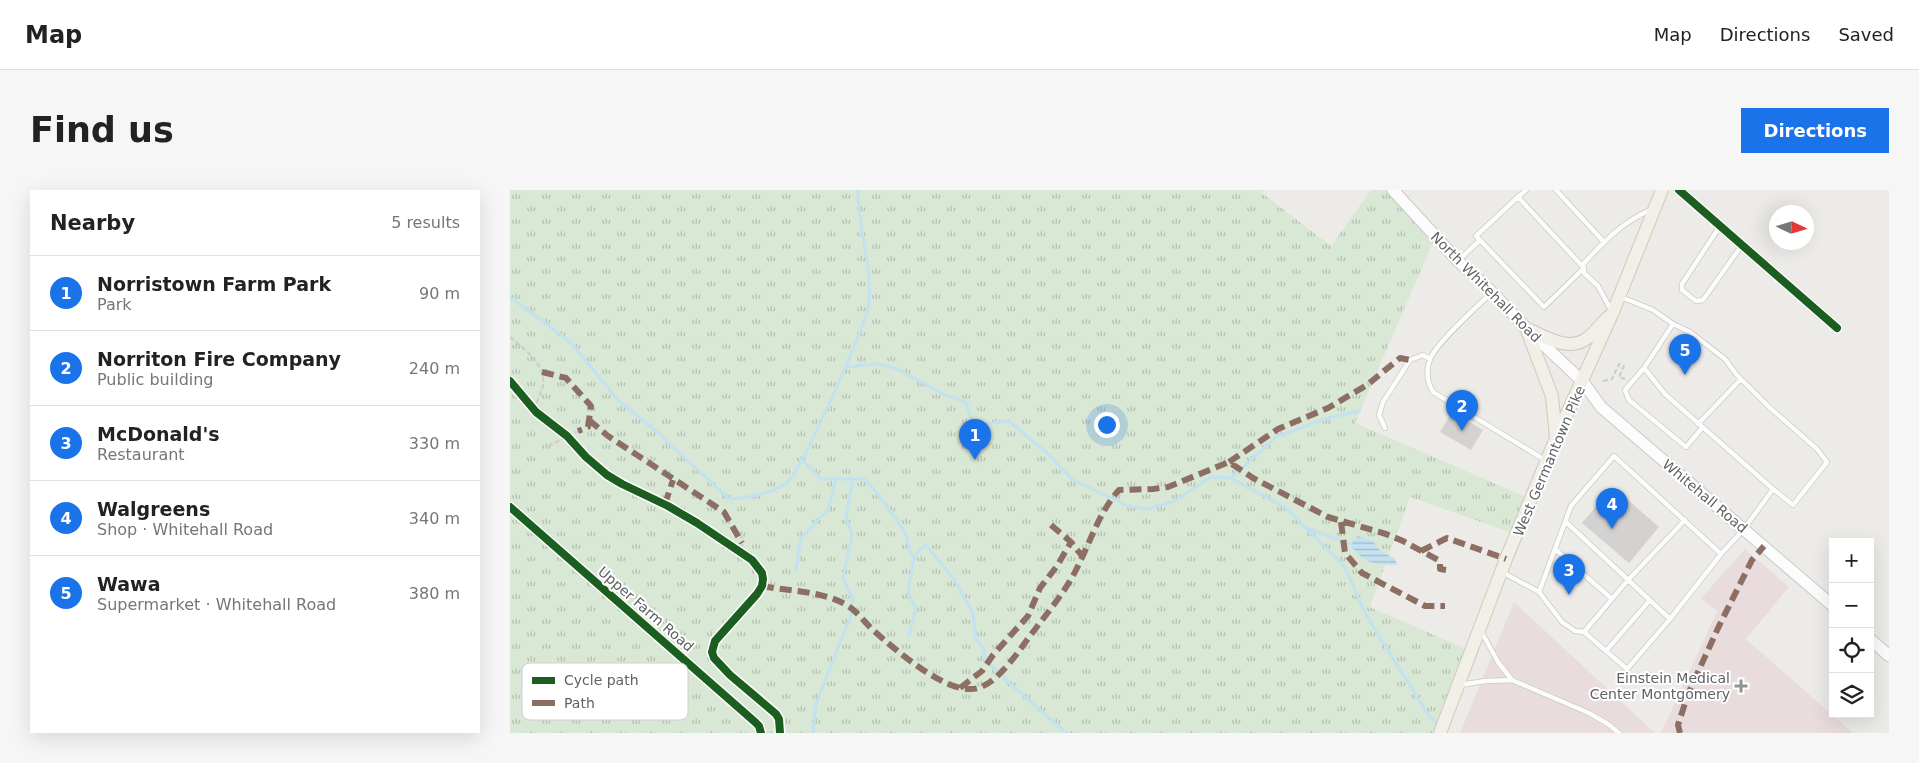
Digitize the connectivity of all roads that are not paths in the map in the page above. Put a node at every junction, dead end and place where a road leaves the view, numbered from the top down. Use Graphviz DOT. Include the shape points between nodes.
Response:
graph roads {
  1 [pos="1393,190"];
  2 [pos="1526,190"];
  3 [pos="1556,190"];
  4 [pos="1662,190"];
  5 [pos="1679,190"];
  6 [pos="1518,197"];
  7 [pos="1654,208"];
  8 [pos="1720,226"];
  9 [pos="1480,240"];
  10 [pos="1604,242"];
  11 [pos="1742,245"];
  12 [pos="1458,262"];
  13 [pos="1584,268"];
  14 [pos="1492,292"];
  15 [pos="1620,296"];
  16 [pos="1613,312"];
  17 [pos="1672,324"];
  18 [pos="1526,328"];
  19 [pos="1837,328"];
  20 [pos="1430,359"];
  21 [pos="1644,368"];
  22 [pos="1741,379"];
  23 [pos="1583,382"];
  24 [pos="1698,424"];
  25 [pos="1386,428"];
  26 [pos="1702,428"];
  27 [pos="1556,438"];
  28 [pos="1546,461"];
  29 [pos="1773,489"];
  30 [pos="510,507"];
  31 [pos="1685,520"];
  32 [pos="1566,522"];
  33 [pos="1744,529"];
  34 [pos="1556,549"];
  35 [pos="1721,554"];
  36 [pos="1501,572"];
  37 [pos="1628,580"];
  38 [pos="1539,592"];
  39 [pos="1612,598"];
  40 [pos="1650,600"];
  41 [pos="1829,603"];
  42 [pos="1670,619"];
  43 [pos="1479,628"];
  44 [pos="1584,632"];
  45 [pos="1874,643"];
  46 [pos="1606,651"];
  47 [pos="1889,656"];
  48 [pos="1512,680"];
  49 [pos="1458,686"];
  50 [pos="761,733"];
  51 [pos="1440,733"];
  52 [pos="1619,733"];
  1 -- 12 [label="main road, North Whitehall Road"];
  2 -- 6 [label="lane"];
  3 -- 10 [label="lane"];
  4 -- 7 [label="main road, West Germantown Pike"];
  5 -- 8 [label="street"];
  6 -- 9 [label="lane" via="1476,236"];
  6 -- 13 [label="lane"];
  7 -- 10 [label="lane" via="1632,218"];
  7 -- 15 [label="main road, West Germantown Pike"];
  8 -- 11 [label="street"];
  8 -- 11 [label="lane" via="1682,284 1682,290 1696,301 1702,300"];
  9 -- 12 [label="lane"];
  9 -- 13 [label="lane" via="1544,307"];
  10 -- 13 [label="lane" via="1583,264"];
  11 -- 19 [label="street"];
  12 -- 14 [label="main road, North Whitehall Road"];
  13 -- 16 [label="lane" via="1584,273 1598,286"];
  14 -- 18 [label="main road, North Whitehall Road"];
  14 -- 20 [label="lane"];
  15 -- 16 [label="main road, West Germantown Pike"];
  15 -- 17 [label="lane" via="1653,310"];
  16 -- 18 [label="main road" via="1584,341 1571,344 1562,344"];
  16 -- 23 [label="main road, West Germantown Pike"];
  17 -- 21 [label="lane"];
  17 -- 22 [label="lane" via="1690,332 1725,360"];
  18 -- 23 [label="main road, North Whitehall Road"];
  18 -- 27 [label="main road" via="1552,396"];
  20 -- 25 [label="lane" via="1423,355 1410,360 1383,402 1379,415"];
  20 -- 28 [label="lane" via="1428,379 1433,392"];
  21 -- 24 [label="lane" via="1665,394"];
  21 -- 26 [label="lane" via="1625,390 1629,400 1686,447"];
  22 -- 24 [label="lane"];
  22 -- 29 [label="lane" via="1827,462 1793,505"];
  23 -- 27 [label="main road, West Germantown Pike"];
  23 -- 33 [label="main road, Whitehall Road" via="1601,407"];
  24 -- 26 [label="lane"];
  26 -- 29 [label="lane"];
  27 -- 28 [label="main road, West Germantown Pike"];
  28 -- 36 [label="main road, West Germantown Pike"];
  29 -- 33 [label="lane"];
  30 -- 50 [label="street, Upper Farm Road" via="756,722"];
  31 -- 32 [label="lane" via="1614,456 1571,506"];
  31 -- 35 [label="lane"];
  31 -- 37 [label="lane"];
  32 -- 34 [label="lane"];
  32 -- 37 [label="lane"];
  33 -- 35 [label="lane"];
  33 -- 41 [label="main road, Whitehall Road"];
  34 -- 38 [label="lane"];
  34 -- 39 [label="lane"];
  35 -- 42 [label="lane"];
  36 -- 38 [label="lane"];
  36 -- 43 [label="main road, West Germantown Pike"];
  37 -- 39 [label="lane"];
  37 -- 40 [label="lane"];
  38 -- 44 [label="lane" via="1562,622 1575,631"];
  39 -- 44 [label="lane"];
  40 -- 42 [label="lane"];
  40 -- 46 [label="lane"];
  42 -- 46 [label="lane" via="1627,670"];
  43 -- 48 [label="lane"];
  43 -- 49 [label="main road, West Germantown Pike"];
  44 -- 46 [label="lane"];
  45 -- 47 [label="main road"];
  48 -- 49 [label="lane"];
  48 -- 52 [label="lane" via="1589,712"];
  49 -- 51 [label="main road, West Germantown Pike"];
}
